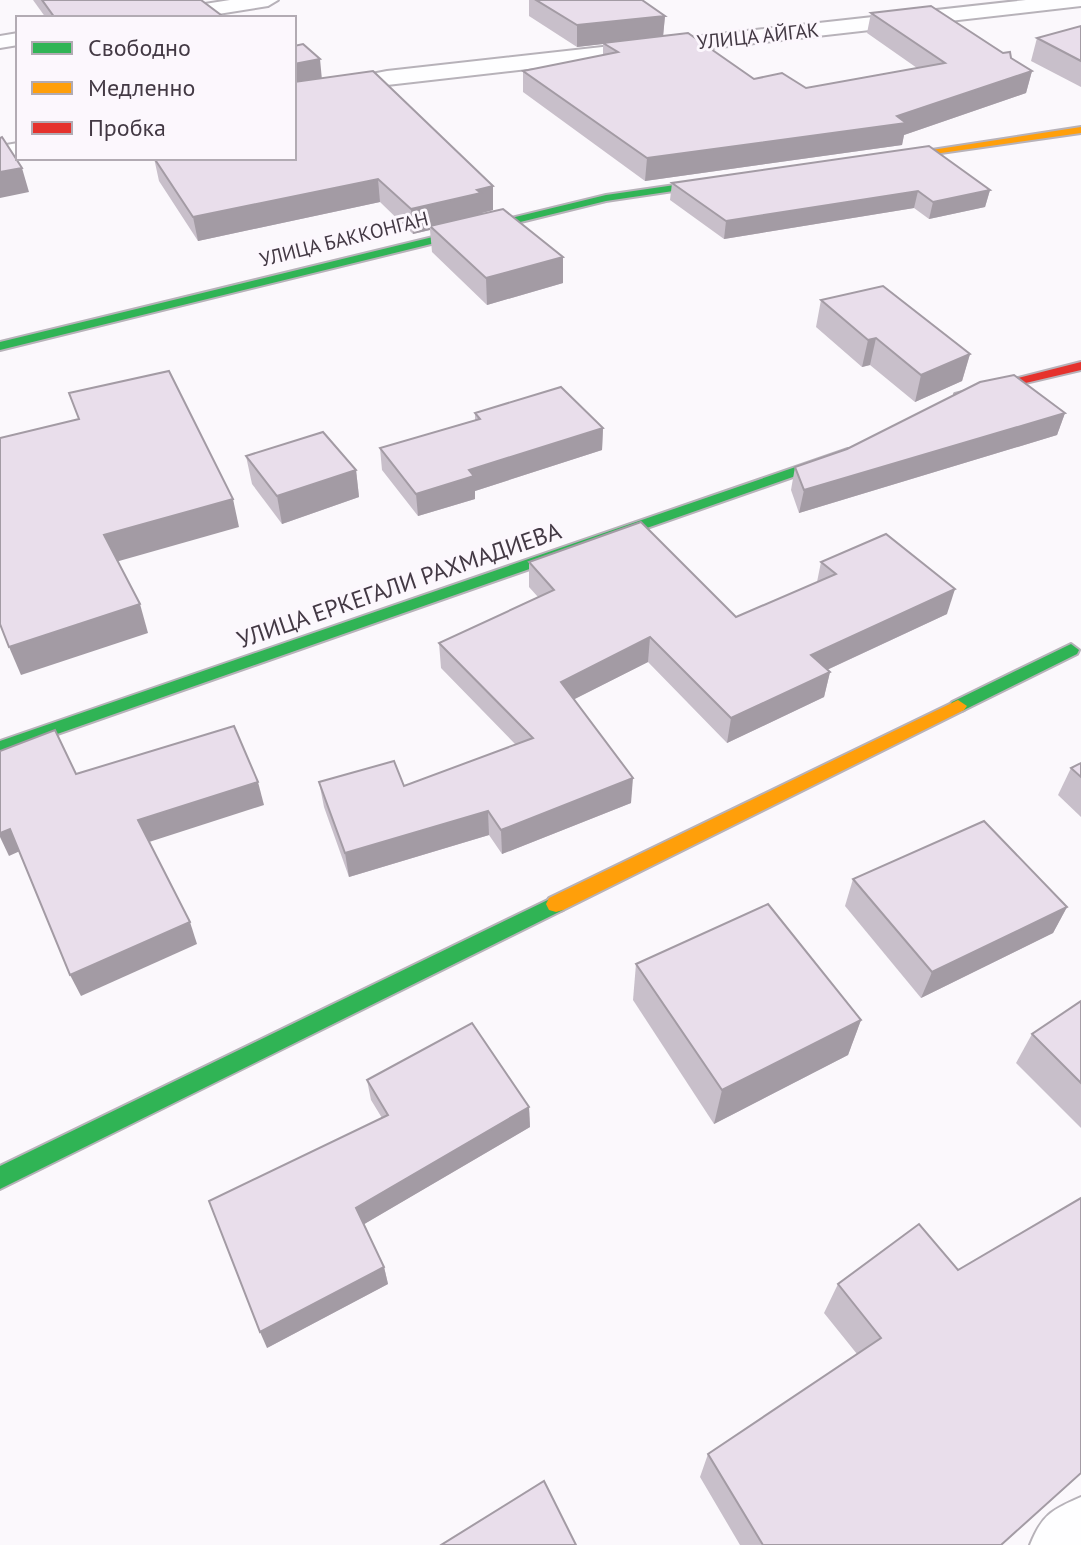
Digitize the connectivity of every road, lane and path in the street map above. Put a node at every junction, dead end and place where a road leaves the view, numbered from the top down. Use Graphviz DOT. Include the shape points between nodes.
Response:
graph roads {
  1 [pos="268,0"];
  2 [pos="1080,0"];
  3 [pos="167,16"];
  4 [pos="296,96"];
  5 [pos="1081,130"];
  6 [pos="860,162"];
  7 [pos="749,178"];
  8 [pos="0,346"];
  9 [pos="1081,366"];
  10 [pos="947,399"];
  11 [pos="871,441"];
  12 [pos="1071,650"];
  13 [pos="0,748"];
  14 [pos="0,1178"];
  15 [pos="1081,1531"];
  16 [pos="1064,1545"];
  1 -- 3 [label="street"];
  2 -- 4 [label="street, УЛИЦА АЙГАК" via="387,78"];
  5 -- 6 [label="street"];
  7 -- 8 [label="street, УЛИЦА БАККОНГАН" via="606,198"];
  9 -- 10 [label="street"];
  11 -- 13 [label="street, УЛИЦА ЕРКЕГАЛИ РАХМАДИЕВА" via="829,462"];
  12 -- 14 [label="street"];
  15 -- 16 [label="street"];
}
